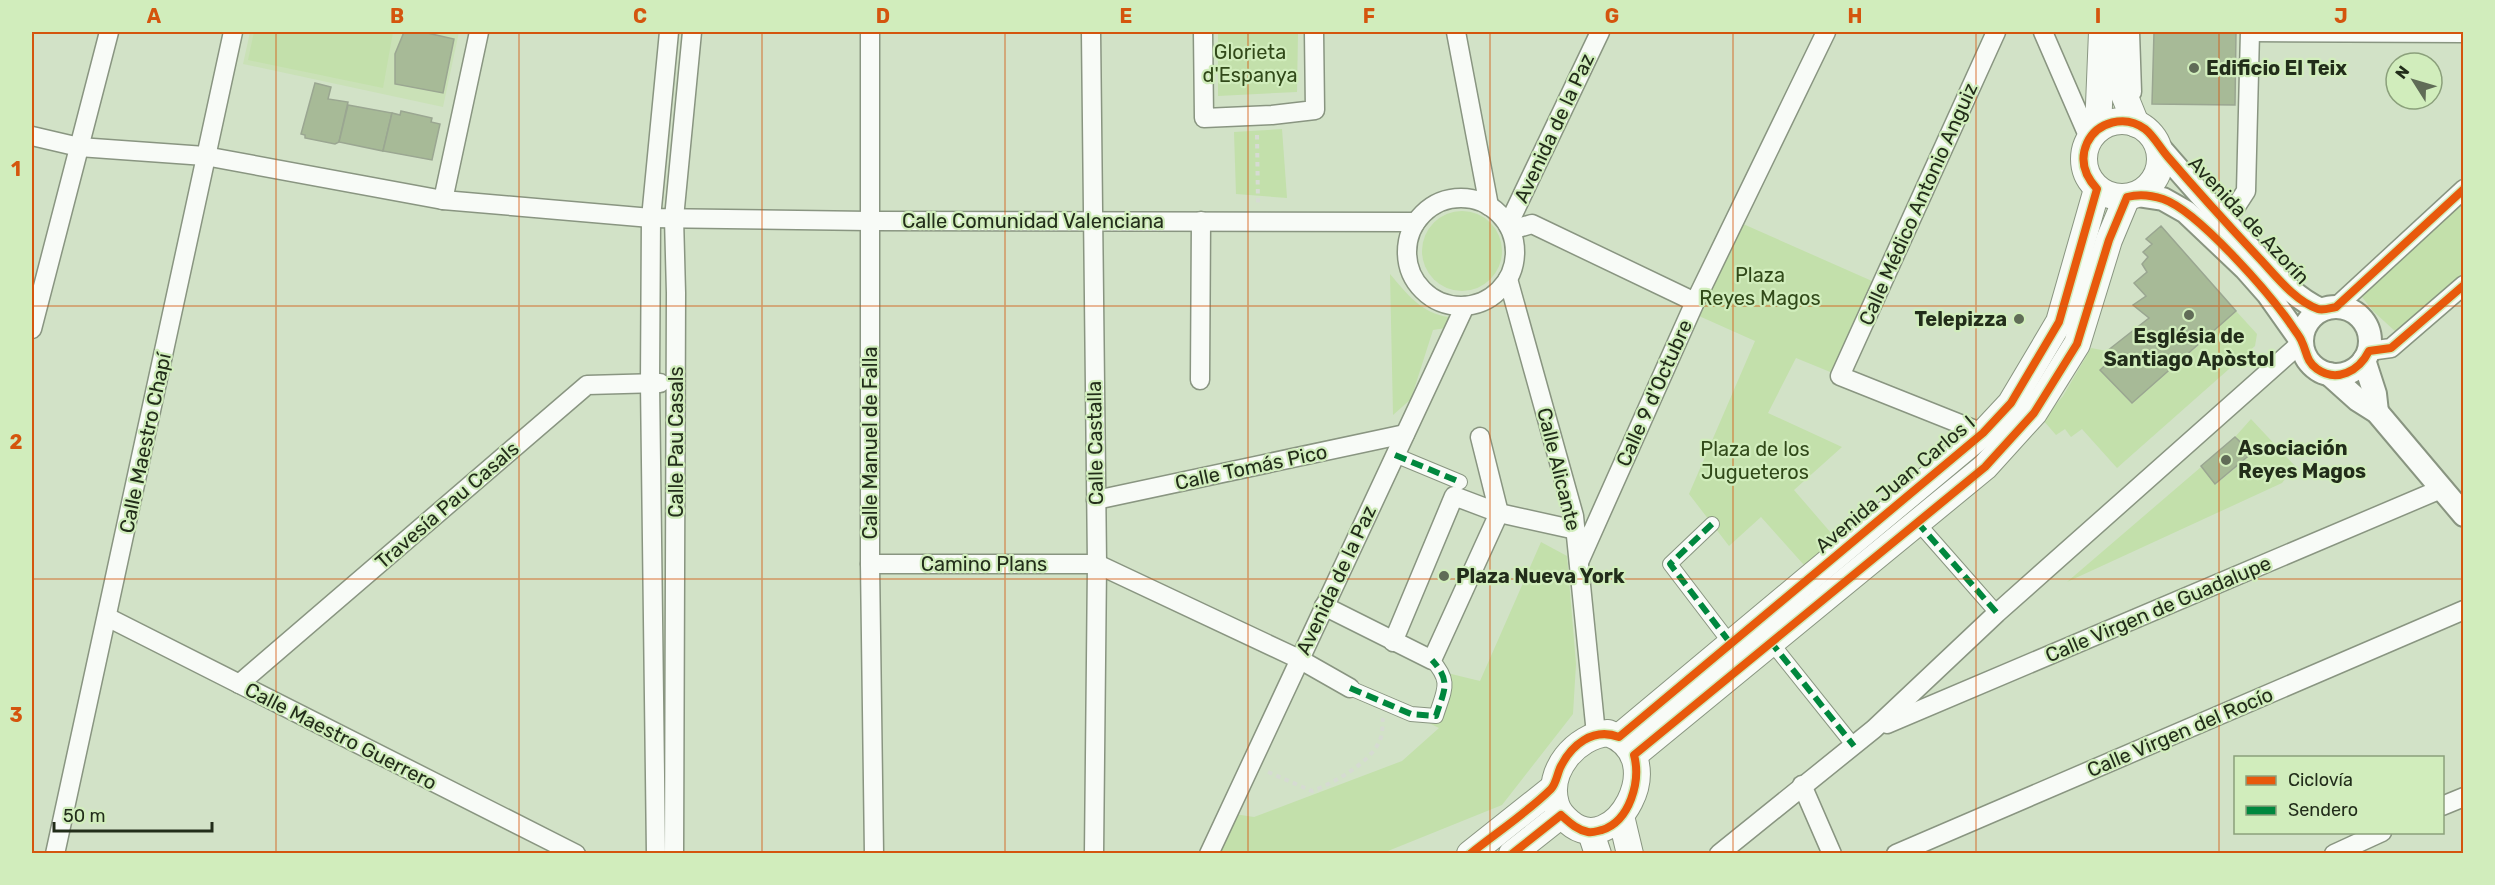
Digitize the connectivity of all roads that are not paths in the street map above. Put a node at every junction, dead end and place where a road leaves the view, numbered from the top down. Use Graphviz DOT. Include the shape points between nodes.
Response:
graph roads {
  1 [pos="109,32"];
  2 [pos="233,32"];
  3 [pos="479,32"];
  4 [pos="669,32"];
  5 [pos="692,32"];
  6 [pos="870,32"];
  7 [pos="1091,32"];
  8 [pos="1203,32"];
  9 [pos="1314,32"];
  10 [pos="1456,32"];
  11 [pos="1600,32"];
  12 [pos="1826,32"];
  13 [pos="1996,32"];
  14 [pos="2043,32"];
  15 [pos="2102,32"];
  16 [pos="2111,32"];
  17 [pos="2130,32"];
  18 [pos="2250,32"];
  19 [pos="2375,32"];
  20 [pos="2439,32"];
  21 [pos="2463,33"];
  22 [pos="2134,119"];
  23 [pos="2094,134"];
  24 [pos="32,136"];
  25 [pos="2158,146"];
  26 [pos="79,147"];
  27 [pos="205,156"];
  28 [pos="2097,189"];
  29 [pos="2463,189"];
  30 [pos="2132,196"];
  31 [pos="443,200"];
  32 [pos="1489,206"];
  33 [pos="2218,216"];
  34 [pos="651,218"];
  35 [pos="674,218"];
  36 [pos="869,221"];
  37 [pos="1093,221"];
  38 [pos="1201,221"];
  39 [pos="1416,222"];
  40 [pos="1509,227"];
  41 [pos="1508,279"];
  42 [pos="2463,285"];
  43 [pos="1695,302"];
  44 [pos="1465,306"];
  45 [pos="2328,309"];
  46 [pos="32,329"];
  47 [pos="2302,342"];
  48 [pos="2367,356"];
  49 [pos="2329,374"];
  50 [pos="1200,380"];
  51 [pos="650,383"];
  52 [pos="676,384"];
  53 [pos="2377,412"];
  54 [pos="1983,433"];
  55 [pos="1405,434"];
  56 [pos="1480,437"];
  57 [pos="1395,455"];
  58 [pos="1460,482"];
  59 [pos="2441,489"];
  60 [pos="1096,500"];
  61 [pos="1499,513"];
  62 [pos="2463,515"];
  63 [pos="1917,522"];
  64 [pos="1712,524"];
  65 [pos="1576,530"];
  66 [pos="1579,562"];
  67 [pos="870,564"];
  68 [pos="1097,564"];
  69 [pos="1324,606"];
  70 [pos="2463,610"];
  71 [pos="1997,613"];
  72 [pos="107,617"];
  73 [pos="1393,642"];
  74 [pos="1770,642"];
  75 [pos="1731,644"];
  76 [pos="1299,659"];
  77 [pos="1432,660"];
  78 [pos="240,684"];
  79 [pos="1350,687"];
  80 [pos="1874,729"];
  81 [pos="1616,742"];
  82 [pos="1854,746"];
  83 [pos="1802,785"];
  84 [pos="1553,788"];
  85 [pos="2463,797"];
  86 [pos="2444,805"];
  87 [pos="1561,815"];
  88 [pos="1621,816"];
  89 [pos="2378,834"];
  90 [pos="1594,843"];
  91 [pos="55,854"];
  92 [pos="576,854"];
  93 [pos="656,854"];
  94 [pos="674,854"];
  95 [pos="874,854"];
  96 [pos="1094,854"];
  97 [pos="1209,854"];
  98 [pos="1470,854"];
  99 [pos="1512,854"];
  100 [pos="1630,854"];
  101 [pos="1719,854"];
  102 [pos="1832,854"];
  103 [pos="1896,854"];
  104 [pos="2334,854"];
  1 -- 26 [label="street"];
  2 -- 27 [label="street, Calle Maestro Chapí"];
  3 -- 31 [label="street"];
  4 -- 34 [label="street, Calle Pau Casals"];
  5 -- 35 [label="street, Calle Pau Casals"];
  6 -- 36 [label="street, Calle Manuel de Falla"];
  7 -- 37 [label="street, Calle Castalla"];
  8 -- 9 [label="street" via="1204,118 1314,110"];
  10 -- 32 [label="street"];
  11 -- 40 [label="street, Avenida de la Paz"];
  12 -- 43 [label="street, Calle 9 d'Octubre"];
  13 -- 54 [label="street, Calle Médico Antonio Anguiz" via="1840,376"];
  14 -- 23 [label="street"];
  15 -- 23 [label="main road"];
  16 -- 22 [label="main road" via="2121,87"];
  17 -- 22 [label="street"];
  18 -- 19 [label="street"];
  18 -- 33 [label="street" via="2246,191 2235,207"];
  19 -- 20 [label="street"];
  20 -- 21 [label="street"];
  22 -- 23 [label="main road" via="2116,121"];
  22 -- 25 [label="main road"];
  23 -- 28 [label="main road" via="2083,159 2085,171"];
  24 -- 26 [label="street, Calle Comunidad Valenciana"];
  25 -- 30 [label="main road" via="2155,178"];
  25 -- 33 [label="street, Avenida de Azorín"];
  26 -- 27 [label="street, Calle Comunidad Valenciana"];
  26 -- 46 [label="street"];
  27 -- 31 [label="street, Calle Comunidad Valenciana"];
  27 -- 72 [label="street, Calle Maestro Chapí"];
  28 -- 30 [label="main road" via="2106,195"];
  28 -- 54 [label="main road, Avenida Juan Carlos I" via="2059,322 2011,403"];
  29 -- 45 [label="street"];
  30 -- 47 [label="street, Avenida de Azorín" via="2163,199 2186,212 2245,268"];
  30 -- 63 [label="main road" via="2109,240 2077,344 2034,413 1985,467"];
  31 -- 34 [label="street, Calle Comunidad Valenciana"];
  32 -- 39 [label="street" via="1465,197 1446,200 1429,208"];
  32 -- 40 [label="street"];
  33 -- 45 [label="street, Avenida de Azorín" via="2284,285 2308,304"];
  34 -- 35 [label="street, Calle Comunidad Valenciana"];
  34 -- 51 [label="street, Calle Pau Casals"];
  35 -- 36 [label="street, Calle Comunidad Valenciana"];
  35 -- 52 [label="street, Calle Pau Casals"];
  36 -- 37 [label="street, Calle Comunidad Valenciana"];
  36 -- 67 [label="street, Calle Manuel de Falla"];
  37 -- 38 [label="street, Calle Comunidad Valenciana"];
  37 -- 60 [label="street, Calle Castalla"];
  38 -- 39 [label="street, Calle Comunidad Valenciana"];
  38 -- 50 [label="street"];
  39 -- 44 [label="street" via="1407,246 1414,281 1427,295 1446,304"];
  40 -- 41 [label="street" via="1515,242 1515,261"];
  40 -- 43 [label="street" via="1532,224"];
  41 -- 44 [label="street" via="1483,302"];
  41 -- 65 [label="street, Calle Alicante"];
  42 -- 48 [label="street" via="2391,348"];
  43 -- 66 [label="street, Calle 9 d'Octubre"];
  44 -- 55 [label="street, Avenida de la Paz"];
  45 -- 47 [label="street" via="2308,321"];
  45 -- 48 [label="street" via="2346,308 2363,320 2369,330"];
  47 -- 49 [label="street" via="2309,362"];
  47 -- 71 [label="street"];
  48 -- 49 [label="street" via="2348,373"];
  48 -- 53 [label="street"];
  49 -- 53 [label="street"];
  51 -- 52 [label="street, Travesía Pau Casals"];
  51 -- 78 [label="street, Travesía Pau Casals" via="587,385"];
  51 -- 93 [label="street, Calle Pau Casals"];
  52 -- 94 [label="street, Calle Pau Casals"];
  53 -- 59 [label="street"];
  54 -- 75 [label="main road, Avenida Juan Carlos I"];
  55 -- 57 [label="street, Avenida de la Paz"];
  55 -- 60 [label="street, Calle Tomás Pico"];
  56 -- 61 [label="street"];
  57 -- 58 [label="street"];
  57 -- 69 [label="street, Avenida de la Paz"];
  59 -- 62 [label="street"];
  59 -- 80 [label="street, Calle Virgen de Guadalupe"];
  60 -- 68 [label="street, Calle Castalla"];
  61 -- 65 [label="street"];
  61 -- 73 [label="street" via="1454,496"];
  61 -- 77 [label="street"];
  63 -- 71 [label="street"];
  63 -- 74 [label="main road"];
  64 -- 75 [label="street" via="1670,564"];
  65 -- 66 [label="street, Calle Alicante"];
  66 -- 81 [label="street, Calle Alicante"];
  67 -- 68 [label="street, Camino Plans"];
  67 -- 95 [label="street, Calle Manuel de Falla"];
  68 -- 76 [label="street"];
  68 -- 96 [label="street, Calle Castalla"];
  69 -- 73 [label="street"];
  69 -- 76 [label="street, Avenida de la Paz"];
  70 -- 103 [label="street, Calle Virgen del Rocío"];
  71 -- 80 [label="street"];
  72 -- 78 [label="street, Calle Maestro Guerrero"];
  72 -- 91 [label="street, Calle Maestro Chapí"];
  73 -- 77 [label="street"];
  74 -- 81 [label="main road"];
  74 -- 82 [label="street"];
  75 -- 81 [label="main road, Avenida Juan Carlos I"];
  76 -- 79 [label="street"];
  76 -- 97 [label="street, Avenida de la Paz"];
  77 -- 79 [label="street" via="1443,672 1446,685 1436,716 1411,714"];
  78 -- 92 [label="street, Calle Maestro Guerrero"];
  80 -- 82 [label="street"];
  81 -- 84 [label="main road" via="1579,742 1565,758"];
  81 -- 88 [label="main road" via="1638,768 1636,784"];
  82 -- 83 [label="street"];
  83 -- 101 [label="street"];
  83 -- 102 [label="street"];
  84 -- 87 [label="main road"];
  84 -- 98 [label="main road"];
  85 -- 86 [label="street"];
  87 -- 90 [label="main road"];
  87 -- 99 [label="main road"];
  88 -- 90 [label="main road"];
  88 -- 100 [label="main road"];
  89 -- 104 [label="street"];
}
